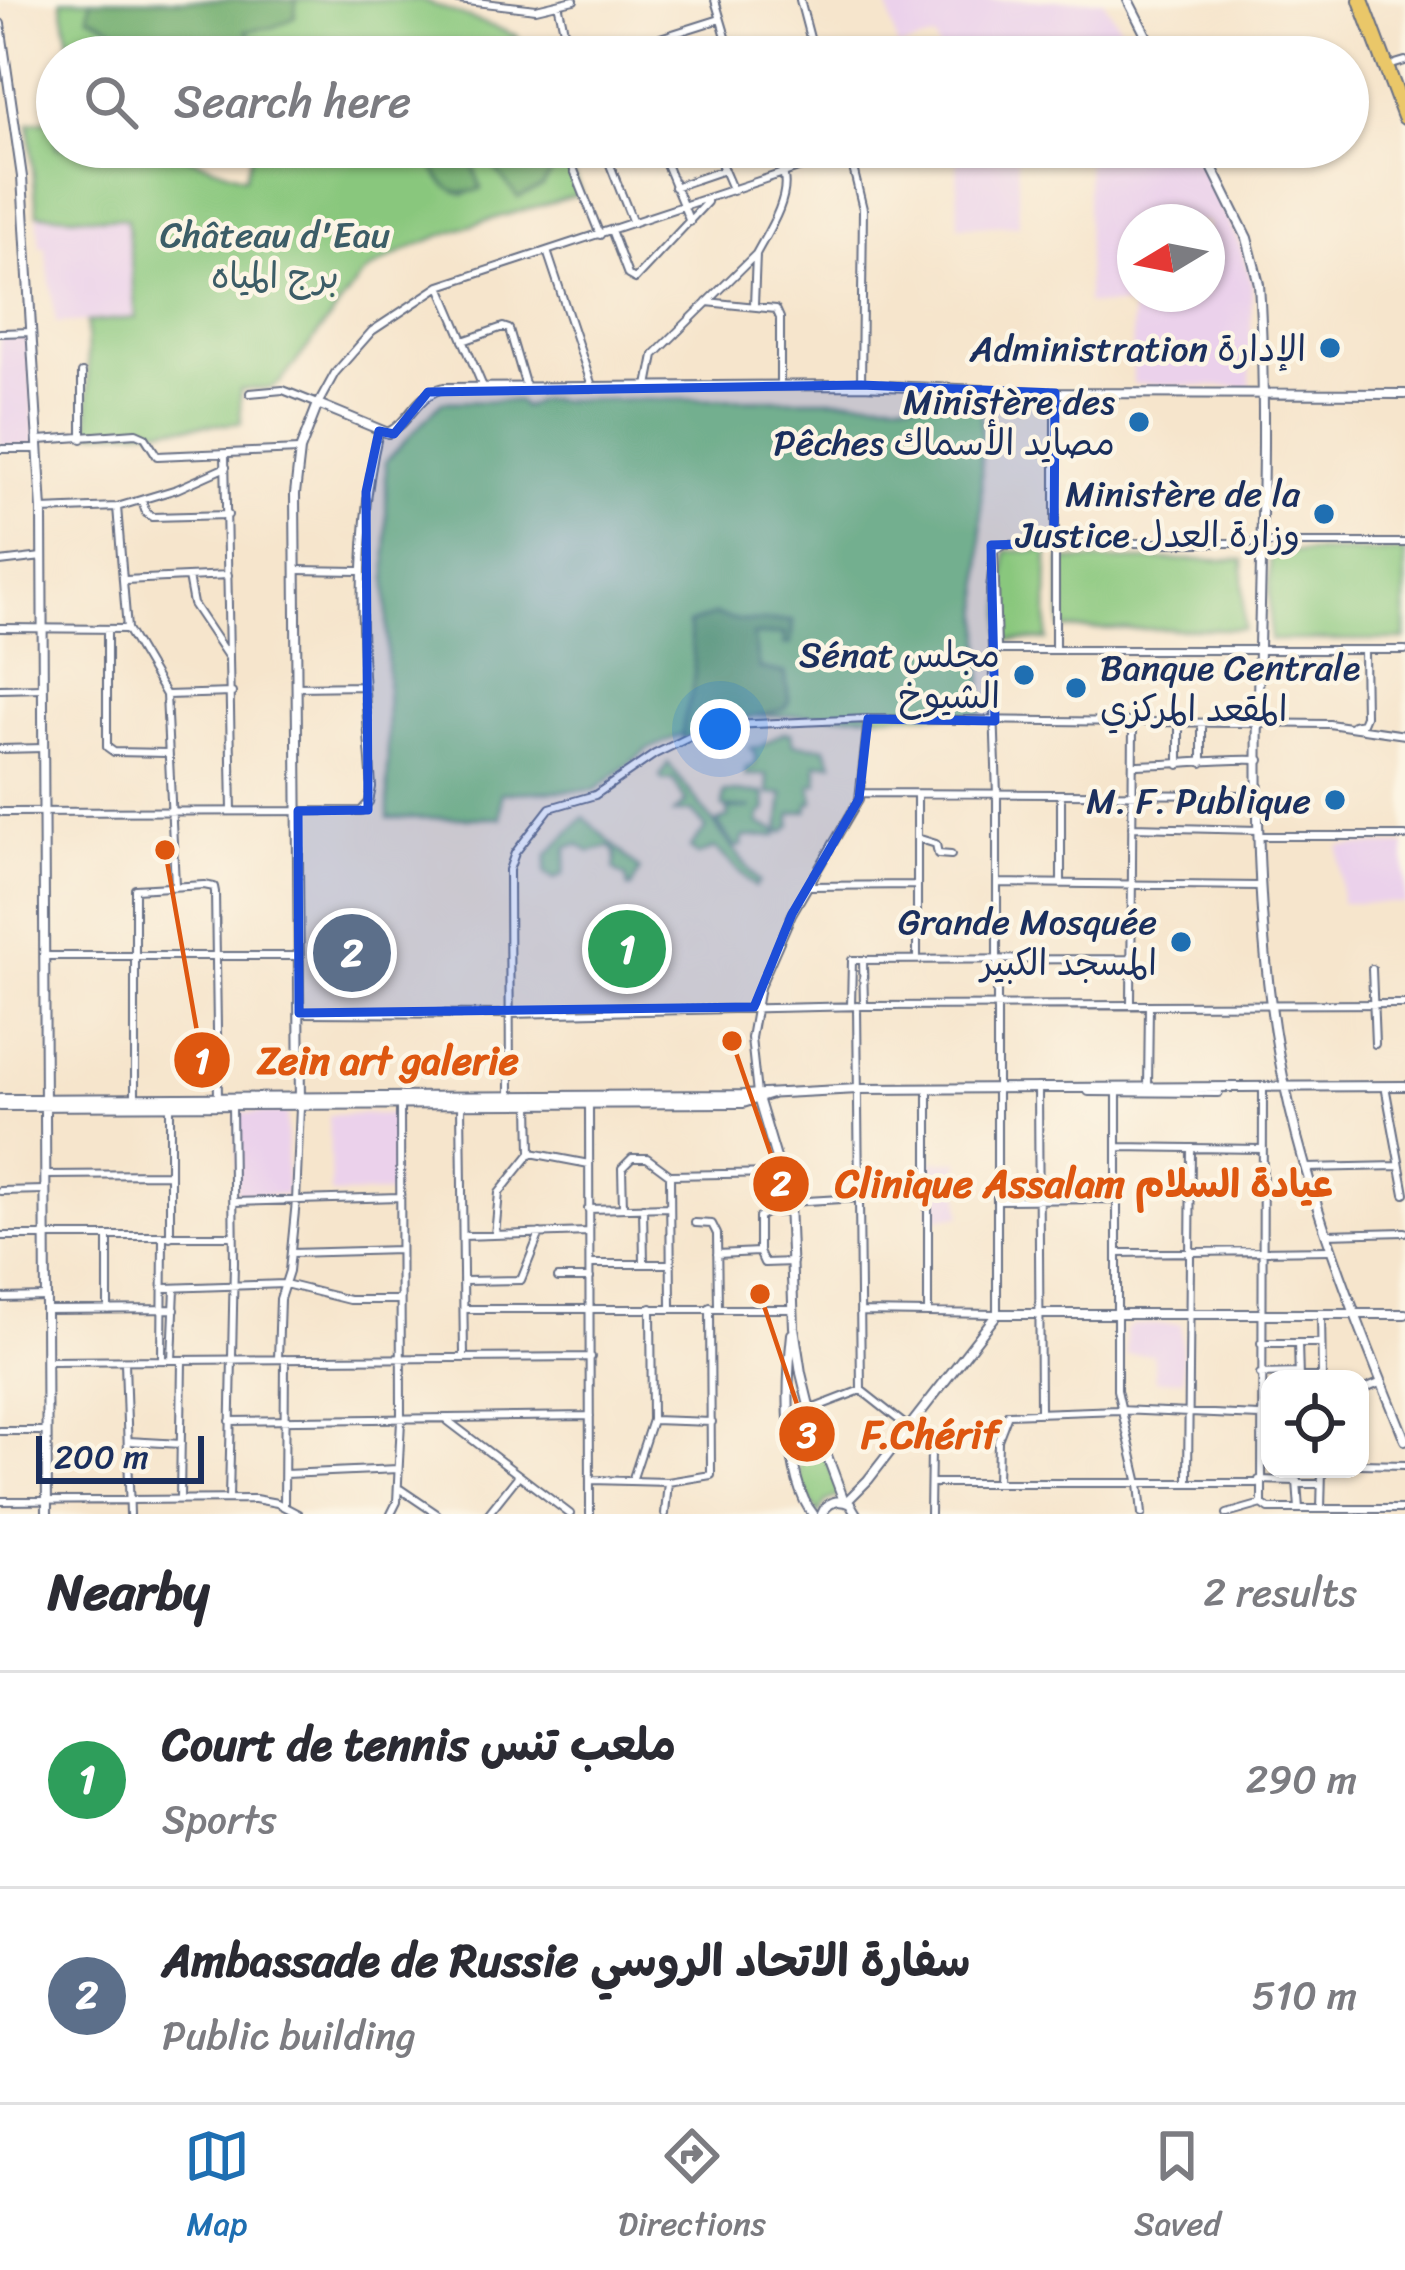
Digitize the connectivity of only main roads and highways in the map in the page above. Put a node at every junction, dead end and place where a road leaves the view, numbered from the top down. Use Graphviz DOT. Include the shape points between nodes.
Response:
graph roads {
  1 [pos="1365,0"];
  2 [pos="1400,63"];
  3 [pos="1405,92"];
  4 [pos="1405,117"];
  1 -- 2 [label="highway"];
  1 -- 4 [label="highway"];
  2 -- 3 [label="highway"];
}
